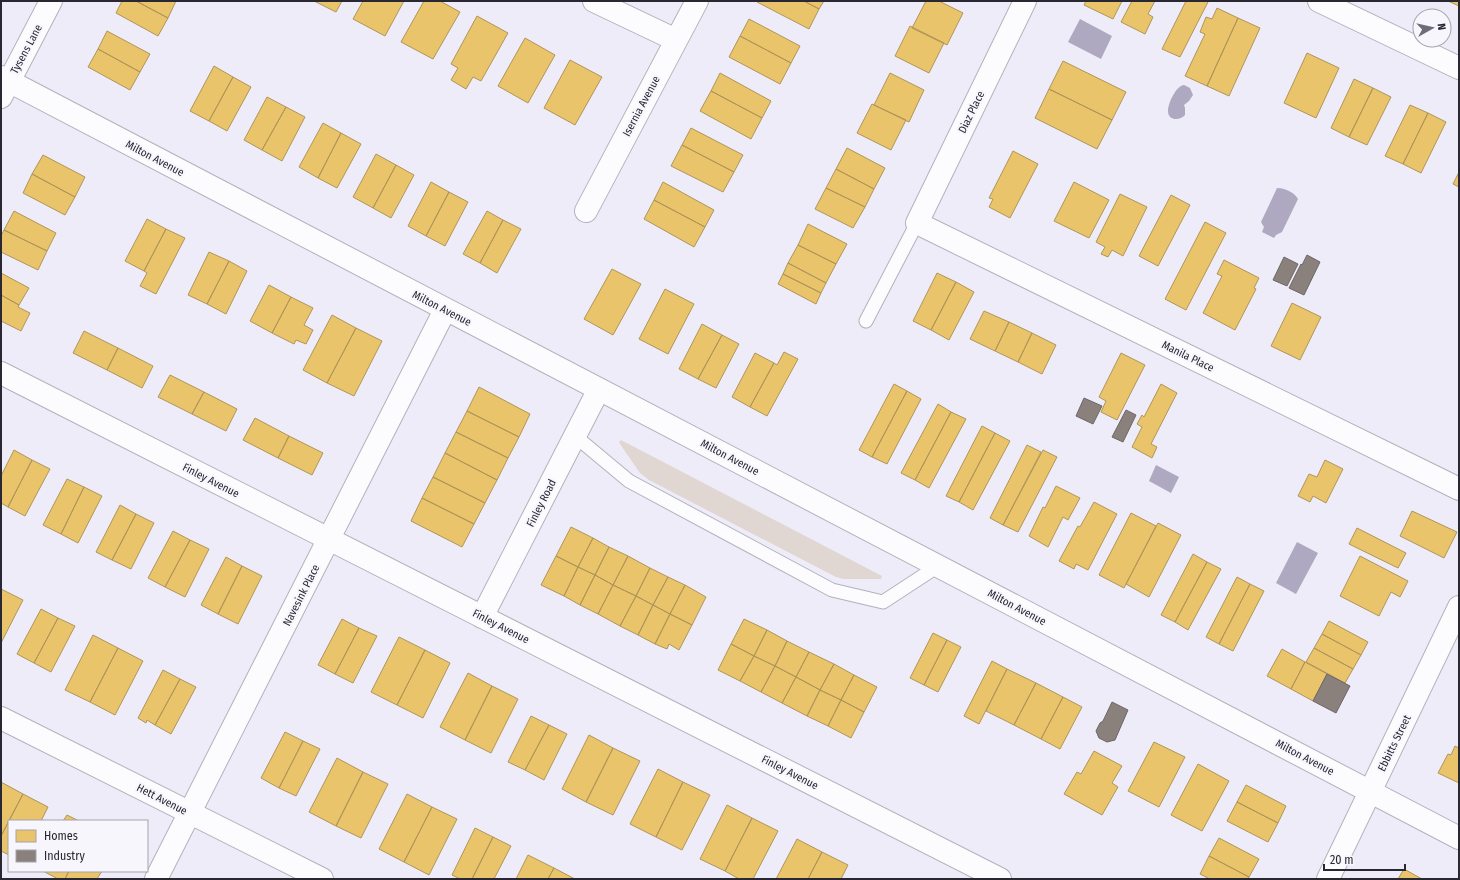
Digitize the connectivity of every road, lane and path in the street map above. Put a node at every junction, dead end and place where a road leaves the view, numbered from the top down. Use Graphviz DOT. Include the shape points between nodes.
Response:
graph roads {
  1 [pos="51,1"];
  2 [pos="594,1"];
  3 [pos="697,1"];
  4 [pos="1025,1"];
  5 [pos="1319,1"];
  6 [pos="676,40"];
  7 [pos="1459,68"];
  8 [pos="4,85"];
  9 [pos="586,211"];
  10 [pos="917,223"];
  11 [pos="445,310"];
  12 [pos="866,321"];
  13 [pos="1,373"];
  14 [pos="599,389"];
  15 [pos="575,436"];
  16 [pos="1459,489"];
  17 [pos="329,540"];
  18 [pos="938,566"];
  19 [pos="1459,607"];
  20 [pos="482,617"];
  21 [pos="1,718"];
  22 [pos="1371,791"];
  23 [pos="189,813"];
  24 [pos="1459,838"];
  25 [pos="156,879"];
  26 [pos="322,879"];
  27 [pos="1000,879"];
  28 [pos="1328,879"];
  1 -- 8 [label="street, Tysens Lane"];
  2 -- 6 [label="street"];
  3 -- 6 [label="street, Isernia Avenue"];
  4 -- 10 [label="street, Diaz Place"];
  5 -- 7 [label="street"];
  6 -- 9 [label="street, Isernia Avenue"];
  8 -- 11 [label="street, Milton Avenue"];
  10 -- 12 [label="lane"];
  10 -- 16 [label="street, Manila Place"];
  11 -- 14 [label="street, Milton Avenue"];
  11 -- 17 [label="street, Navesink Place"];
  13 -- 17 [label="street, Finley Avenue"];
  14 -- 15 [label="street, Finley Road"];
  14 -- 18 [label="street, Milton Avenue"];
  15 -- 18 [label="lane" via="629,481 832,590 883,602"];
  15 -- 20 [label="street, Finley Road"];
  17 -- 20 [label="street, Finley Avenue"];
  17 -- 23 [label="street, Navesink Place"];
  18 -- 22 [label="street, Milton Avenue"];
  19 -- 22 [label="street, Ebbitts Street"];
  20 -- 27 [label="street, Finley Avenue"];
  21 -- 23 [label="street, Hett Avenue"];
  22 -- 24 [label="street, Milton Avenue"];
  22 -- 28 [label="street, Ebbitts Street"];
  23 -- 25 [label="street, Navesink Place"];
  23 -- 26 [label="street, Hett Avenue"];
}
